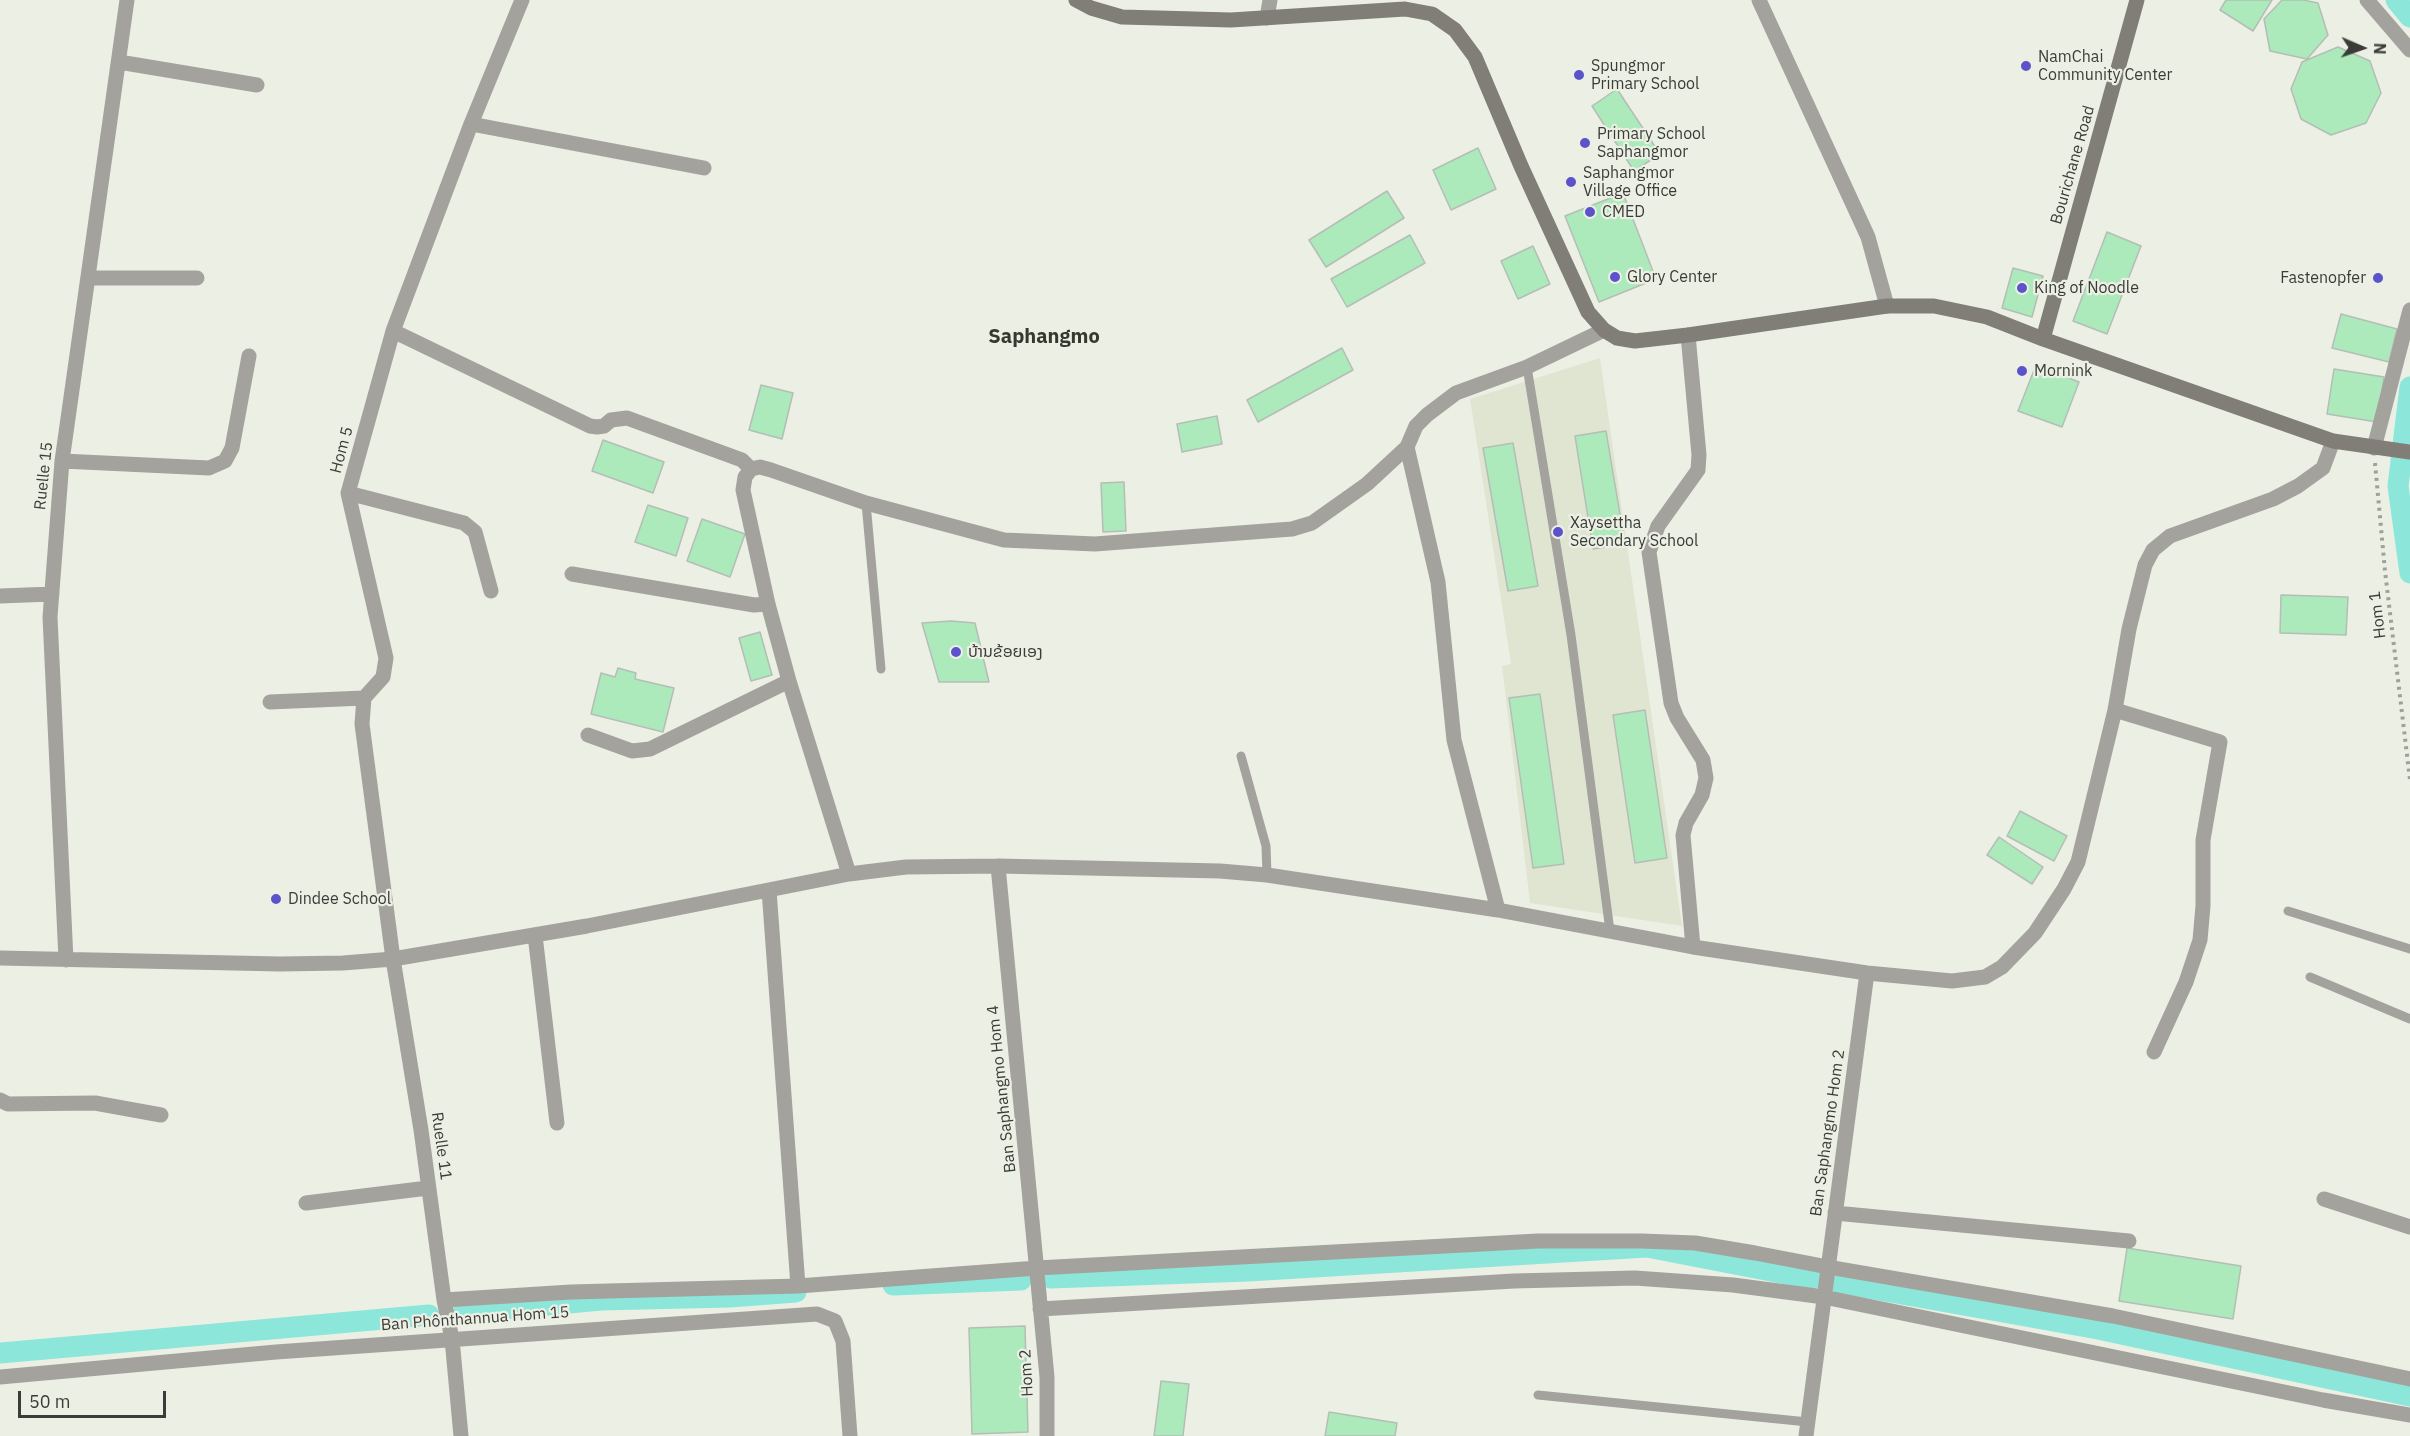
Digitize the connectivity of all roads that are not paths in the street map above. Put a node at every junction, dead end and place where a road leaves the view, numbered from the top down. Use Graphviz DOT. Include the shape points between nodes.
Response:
graph roads {
  1 [pos="127,0"];
  2 [pos="522,0"];
  3 [pos="1076,0"];
  4 [pos="1270,0"];
  5 [pos="1759,0"];
  6 [pos="2137,0"];
  7 [pos="2367,0"];
  8 [pos="1092,4"];
  9 [pos="1267,18"];
  10 [pos="2410,50"];
  11 [pos="118,62"];
  12 [pos="258,85"];
  13 [pos="471,124"];
  14 [pos="704,168"];
  15 [pos="88,278"];
  16 [pos="197,278"];
  17 [pos="1887,306"];
  18 [pos="2410,310"];
  19 [pos="1604,330"];
  20 [pos="393,331"];
  21 [pos="1688,335"];
  22 [pos="2043,339"];
  23 [pos="249,356"];
  24 [pos="1527,367"];
  25 [pos="2333,441"];
  26 [pos="1407,447"];
  27 [pos="2377,448"];
  28 [pos="2410,452"];
  29 [pos="63,461"];
  30 [pos="751,469"];
  31 [pos="348,493"];
  32 [pos="866,503"];
  33 [pos="572,574"];
  34 [pos="491,591"];
  35 [pos="52,594"];
  36 [pos="0,596"];
  37 [pos="768,604"];
  38 [pos="881,669"];
  39 [pos="789,681"];
  40 [pos="364,698"];
  41 [pos="270,702"];
  42 [pos="2115,710"];
  43 [pos="588,735"];
  44 [pos="1241,756"];
  45 [pos="998,866"];
  46 [pos="849,874"];
  47 [pos="1267,875"];
  48 [pos="770,890"];
  49 [pos="1498,910"];
  50 [pos="2288,911"];
  51 [pos="1610,930"];
  52 [pos="535,935"];
  53 [pos="1693,947"];
  54 [pos="2410,949"];
  55 [pos="0,958"];
  56 [pos="393,959"];
  57 [pos="66,960"];
  58 [pos="1867,974"];
  59 [pos="2310,977"];
  60 [pos="2410,1019"];
  61 [pos="2154,1052"];
  62 [pos="0,1100"];
  63 [pos="161,1115"];
  64 [pos="557,1123"];
  65 [pos="429,1188"];
  66 [pos="2324,1199"];
  67 [pos="306,1203"];
  68 [pos="1835,1213"];
  69 [pos="2410,1227"];
  70 [pos="2129,1241"];
  71 [pos="1828,1267"];
  72 [pos="1037,1268"];
  73 [pos="798,1286"];
  74 [pos="1824,1297"];
  75 [pos="444,1300"];
  76 [pos="1040,1309"];
  77 [pos="452,1339"];
  78 [pos="0,1377"];
  79 [pos="2410,1379"];
  80 [pos="1538,1395"];
  81 [pos="2410,1415"];
  82 [pos="1807,1429"];
  83 [pos="460,1436"];
  84 [pos="850,1436"];
  85 [pos="1047,1436"];
  1 -- 11 [label="street, Ruelle 15"];
  2 -- 13 [label="street, Hom 5"];
  3 -- 8 [label="street"];
  4 -- 9 [label="street"];
  5 -- 17 [label="street" via="1868,237"];
  6 -- 22 [label="street, Bourichane Road"];
  7 -- 10 [label="street"];
  8 -- 9 [label="street" via="1122,17"];
  9 -- 19 [label="street" via="1405,9 1432,14 1455,30 1475,57 1588,312"];
  11 -- 12 [label="street"];
  11 -- 15 [label="street, Ruelle 15"];
  13 -- 14 [label="street"];
  13 -- 20 [label="street, Hom 5"];
  15 -- 16 [label="street"];
  15 -- 29 [label="street, Ruelle 15"];
  17 -- 21 [label="street"];
  17 -- 22 [label="street" via="1961,310"];
  18 -- 27 [label="street"];
  19 -- 21 [label="street" via="1617,338 1635,341"];
  19 -- 24 [label="street"];
  20 -- 30 [label="street" via="590,426 627,418 742,460"];
  20 -- 31 [label="street, Hom 5"];
  21 -- 53 [label="street" via="1698,470 1658,526 1649,552 1671,703 1703,760 1706,778 1683,835"];
  22 -- 25 [label="street"];
  23 -- 29 [label="street" via="232,448 225,461 209,468"];
  24 -- 26 [label="street" via="1456,393 1416,426"];
  24 -- 51 [label="lane" via="1571,635"];
  25 -- 27 [label="street"];
  25 -- 42 [label="street" via="2323,468 2298,486 2272,500 2170,536 2153,550 2145,565 2129,629"];
  26 -- 32 [label="street" via="1367,484 1312,523 1292,529 1095,544 1004,540"];
  26 -- 49 [label="street" via="1438,582 1454,740"];
  27 -- 28 [label="street"];
  29 -- 35 [label="street, Ruelle 15"];
  30 -- 32 [label="street" via="771,470"];
  30 -- 37 [label="street" via="743,490"];
  31 -- 34 [label="street" via="464,523 475,532"];
  31 -- 40 [label="street, Hom 5" via="386,658 382,677"];
  32 -- 38 [label="lane"];
  33 -- 37 [label="street" via="754,605"];
  35 -- 36 [label="street"];
  35 -- 57 [label="street, Ruelle 15"];
  37 -- 39 [label="street"];
  39 -- 43 [label="street" via="650,749 632,751"];
  39 -- 46 [label="street"];
  40 -- 41 [label="street"];
  40 -- 56 [label="street" via="362,724"];
  42 -- 58 [label="street" via="2078,862 2064,889 2015,955 1985,977 1963,980"];
  42 -- 61 [label="street" via="2220,742 2203,840 2200,940 2186,982"];
  44 -- 47 [label="lane" via="1266,846"];
  45 -- 46 [label="street" via="906,867"];
  45 -- 47 [label="street"];
  45 -- 72 [label="street, Ban Saphangmo Hom 4"];
  46 -- 48 [label="street"];
  47 -- 49 [label="street"];
  48 -- 52 [label="street"];
  48 -- 73 [label="street"];
  49 -- 51 [label="street"];
  50 -- 54 [label="lane"];
  51 -- 53 [label="street"];
  52 -- 56 [label="street"];
  52 -- 64 [label="street"];
  53 -- 58 [label="street"];
  55 -- 57 [label="street"];
  56 -- 57 [label="street" via="280,964"];
  56 -- 65 [label="street, Ruelle 11"];
  58 -- 68 [label="street, Ban Saphangmo Hom 2"];
  59 -- 60 [label="lane"];
  62 -- 63 [label="street" via="8,1104 95,1103"];
  65 -- 67 [label="street"];
  65 -- 75 [label="street, Ruelle 11"];
  66 -- 69 [label="street"];
  68 -- 70 [label="street"];
  68 -- 71 [label="street, Ban Saphangmo Hom 2"];
  71 -- 72 [label="street" via="1695,1243 1538,1241"];
  71 -- 74 [label="street, Ban Saphangmo Hom 2"];
  71 -- 79 [label="street" via="2113,1316"];
  72 -- 73 [label="street"];
  72 -- 76 [label="street, Ban Saphangmo Hom 4"];
  73 -- 75 [label="street"];
  74 -- 76 [label="street" via="1635,1278"];
  74 -- 81 [label="street"];
  74 -- 82 [label="street, Ban Saphangmo Hom 2"];
  75 -- 77 [label="street, Ruelle 11"];
  76 -- 85 [label="street, Hom 2" via="1047,1377"];
  77 -- 78 [label="street, Ban Phônthannua Hom 15"];
  77 -- 83 [label="street, Ruelle 11"];
  77 -- 84 [label="street, Ban Phônthannua Hom 15" via="817,1314 835,1321 843,1341"];
  80 -- 82 [label="lane"];
}
